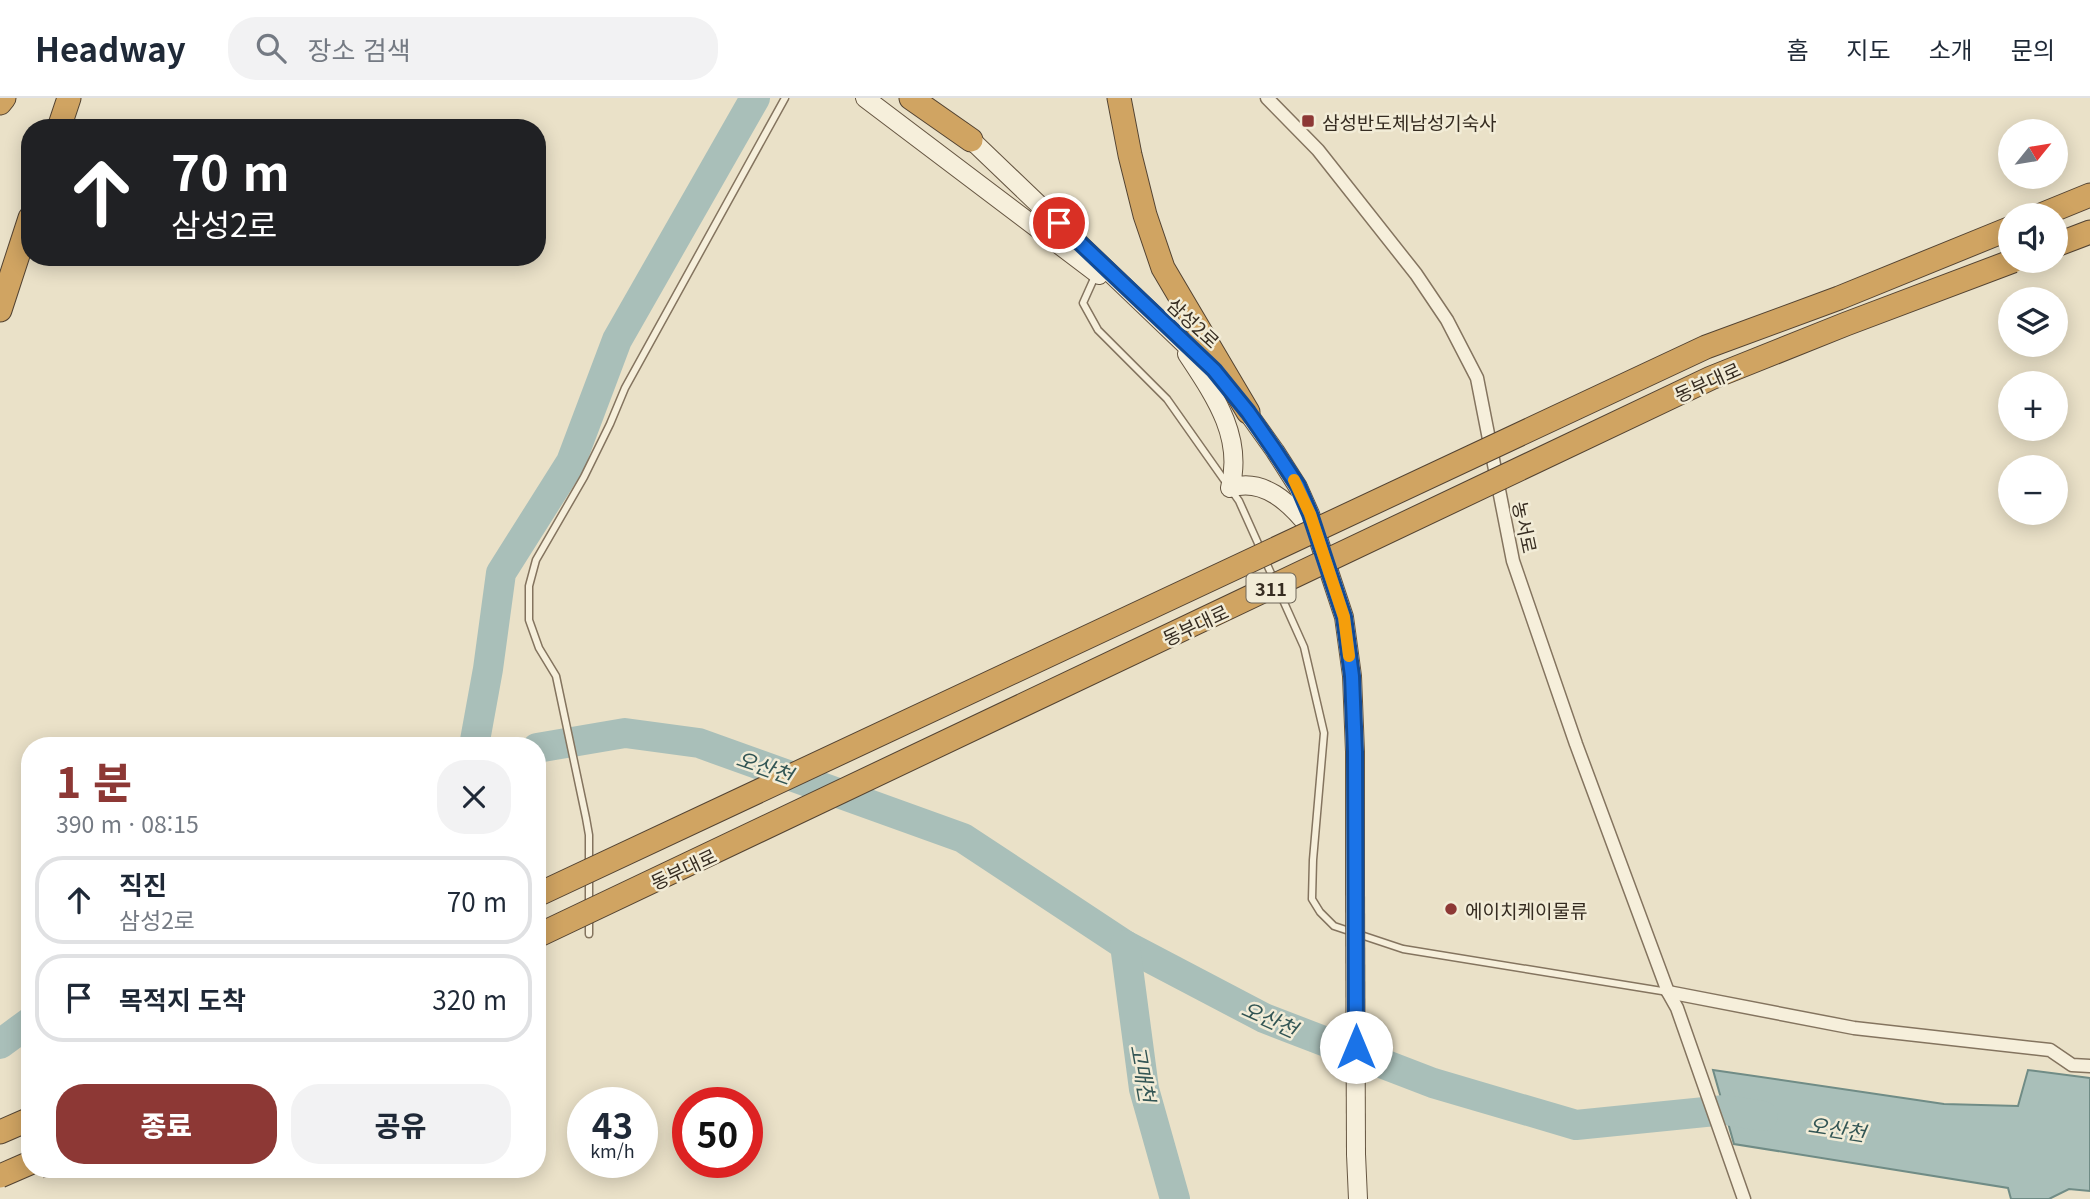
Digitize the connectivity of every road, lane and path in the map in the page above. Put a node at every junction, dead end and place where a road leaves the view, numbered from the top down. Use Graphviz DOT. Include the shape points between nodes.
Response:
graph roads {
  1 [pos="4,98"];
  2 [pos="69,98"];
  3 [pos="785,98"];
  4 [pos="864,98"];
  5 [pos="911,98"];
  6 [pos="928,98"];
  7 [pos="1119,98"];
  8 [pos="1267,98"];
  9 [pos="0,103"];
  10 [pos="62,119"];
  11 [pos="971,139"];
  12 [pos="2090,195"];
  13 [pos="2068,204"];
  14 [pos="2090,232"];
  15 [pos="1998,233"];
  16 [pos="2068,240"];
  17 [pos="21,246"];
  18 [pos="1998,267"];
  19 [pos="1097,274"];
  20 [pos="0,310"];
  21 [pos="1170,328"];
  22 [pos="1248,412"];
  23 [pos="1230,488"];
  24 [pos="1317,537"];
  25 [pos="546,891"];
  26 [pos="546,932"];
  27 [pos="589,934"];
  28 [pos="1668,992"];
  29 [pos="2090,1066"];
  30 [pos="21,1123"];
  31 [pos="0,1132"];
  32 [pos="21,1167"];
  33 [pos="0,1176"];
  34 [pos="1742,1196"];
  35 [pos="1358,1199"];
  1 -- 9 [label="highway"];
  2 -- 10 [label="highway"];
  3 -- 27 [label="lane" via="625,388 583,477 536,560 529,586 529,620 555,676 589,835"];
  4 -- 19 [label="main road"];
  5 -- 11 [label="highway"];
  6 -- 11 [label="main road, 삼성2로"];
  7 -- 22 [label="highway" via="1129,155 1163,268"];
  8 -- 28 [label="street, 농서로" via="1318,150 1416,274 1477,378 1513,561"];
  11 -- 21 [label="main road, 삼성2로"];
  12 -- 13 [label="highway"];
  14 -- 16 [label="highway"];
  15 -- 25 [label="highway, 동부대로 / 311, bridge" via="1706,347"];
  17 -- 20 [label="highway"];
  18 -- 26 [label="highway, 동부대로 / 311, bridge" via="1711,378"];
  19 -- 21 [label="main road"];
  19 -- 23 [label="lane" via="1083,303 1098,330 1167,399"];
  21 -- 22 [label="main road, 삼성2로" via="1214,370"];
  21 -- 23 [label="main road" via="1230,433 1235,453"];
  22 -- 24 [label="main road, 삼성2로" via="1298,486"];
  23 -- 24 [label="main road" via="1257,486 1274,494 1296,511"];
  23 -- 28 [label="lane" via="1304,647 1324,733 1312,899 1320,912 1334,926 1404,949"];
  24 -- 35 [label="main road, 삼성2로, bridge" via="1344,617 1352,676"];
  28 -- 29 [label="street" via="1854,1028 2050,1050 2072,1065"];
  28 -- 34 [label="street, 농서로"];
  30 -- 31 [label="highway"];
  32 -- 33 [label="highway, bridge"];
}
